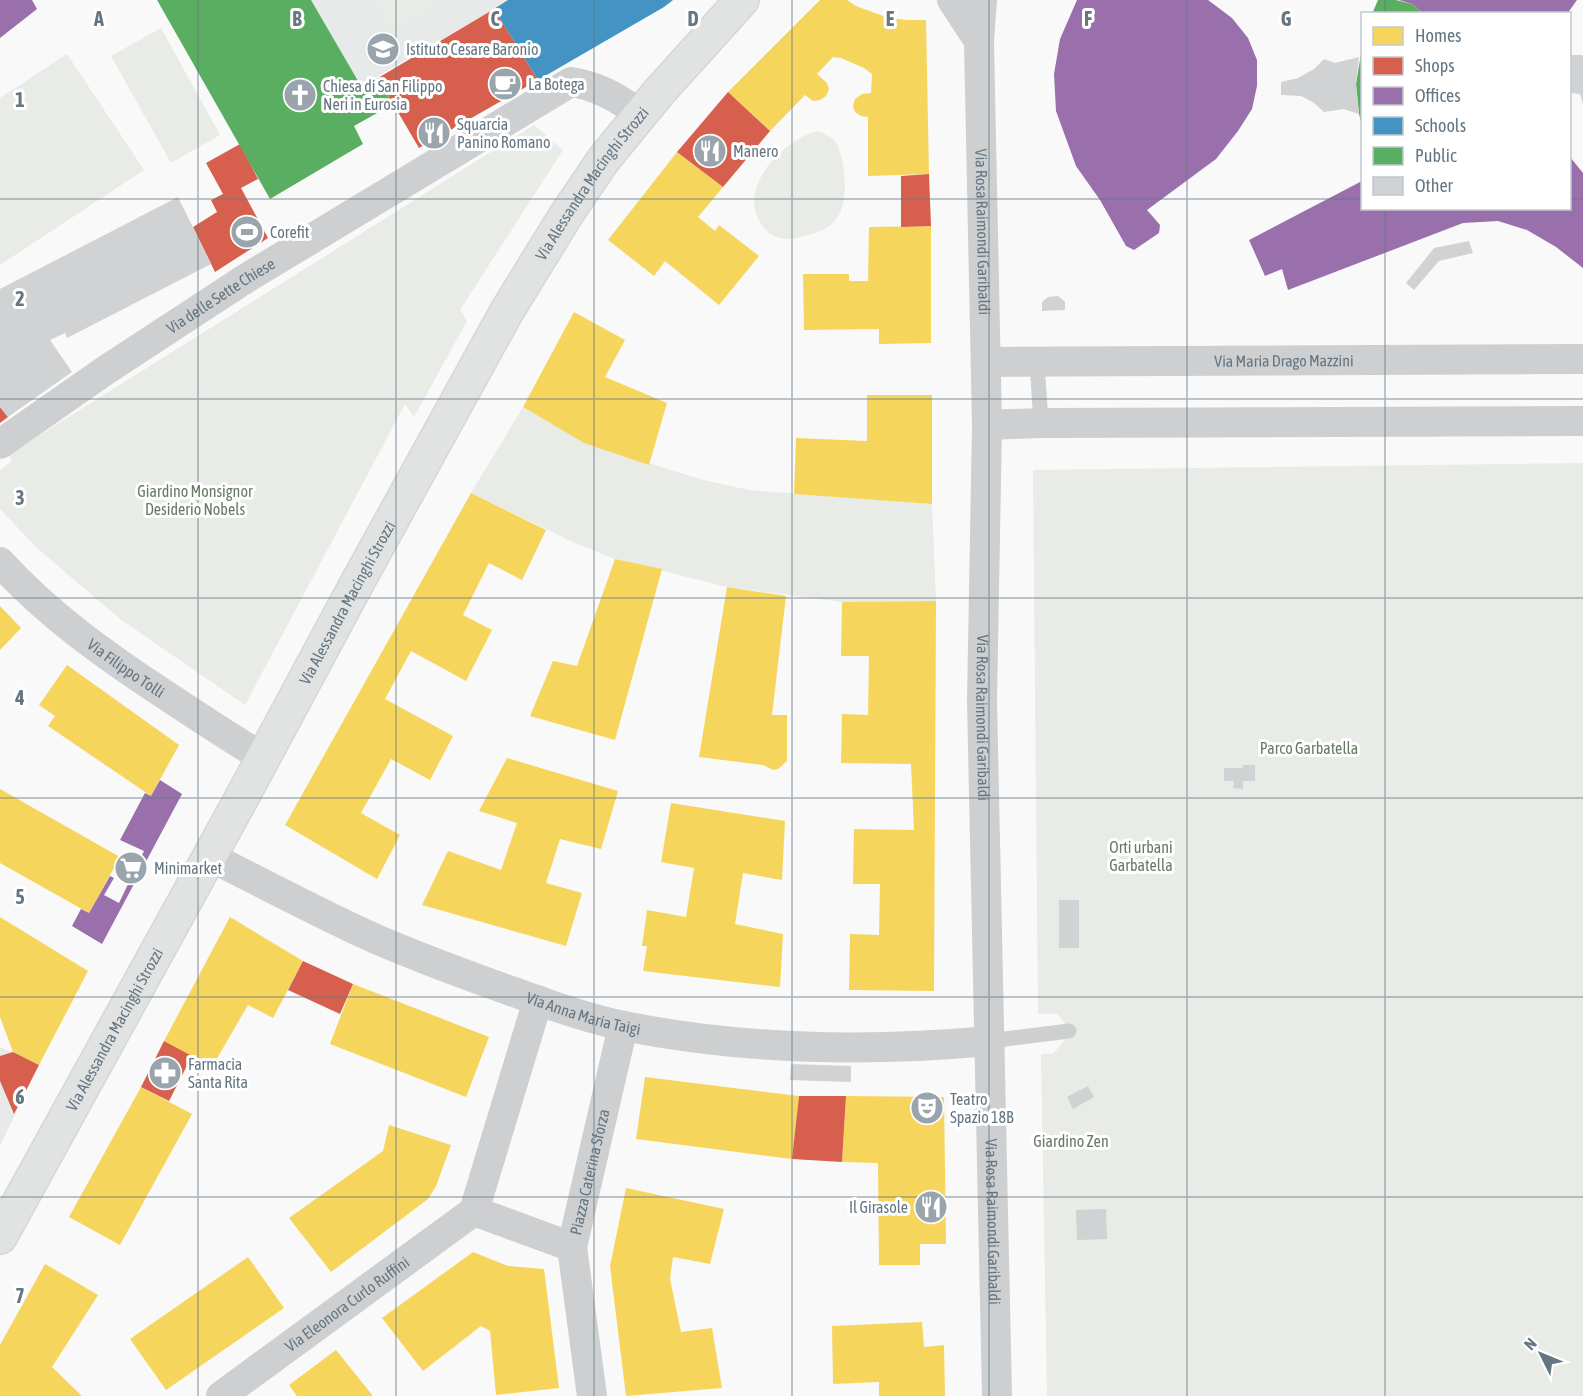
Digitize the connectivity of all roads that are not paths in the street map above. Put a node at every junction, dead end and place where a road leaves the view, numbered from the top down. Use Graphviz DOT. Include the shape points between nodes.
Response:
graph roads {
  1 [pos="742,0"];
  2 [pos="952,0"];
  3 [pos="982,0"];
  4 [pos="979,41"];
  5 [pos="640,114"];
  6 [pos="1583,358"];
  7 [pos="986,362"];
  8 [pos="1037,362"];
  9 [pos="1583,421"];
  10 [pos="1041,423"];
  11 [pos="987,425"];
  12 [pos="0,444"];
  13 [pos="0,562"];
  14 [pos="264,758"];
  15 [pos="210,856"];
  16 [pos="538,1000"];
  17 [pos="623,1026"];
  18 [pos="1069,1031"];
  19 [pos="989,1041"];
  20 [pos="474,1211"];
  21 [pos="0,1237"];
  22 [pos="572,1247"];
  23 [pos="221,1396"];
  24 [pos="592,1396"];
  25 [pos="997,1396"];
  1 -- 5 [label="street, Via Alessandra Macinghi Strozzi"];
  2 -- 4 [label="street"];
  3 -- 4 [label="street, Via Rosa Raimondi Garibaldi"];
  4 -- 7 [label="street, Via Rosa Raimondi Garibaldi"];
  5 -- 12 [label="street, Via delle Sette Chiese" via="614,96 571,82 236,285"];
  5 -- 14 [label="street, Via Alessandra Macinghi Strozzi" via="566,215 507,311"];
  6 -- 8 [label="street, Via Maria Drago Mazzini"];
  7 -- 8 [label="street, Via Maria Drago Mazzini"];
  7 -- 11 [label="street, Via Rosa Raimondi Garibaldi"];
  8 -- 10 [label="lane"];
  9 -- 10 [label="street"];
  10 -- 11 [label="street"];
  11 -- 19 [label="street, Via Rosa Raimondi Garibaldi" via="982,701"];
  13 -- 14 [label="street, Via Filippo Tolli" via="56,615 109,656"];
  14 -- 15 [label="street, Via Alessandra Macinghi Strozzi"];
  15 -- 16 [label="street, Via Anna Maria Taigi" via="376,939"];
  15 -- 21 [label="street, Via Alessandra Macinghi Strozzi"];
  16 -- 17 [label="street, Via Anna Maria Taigi"];
  16 -- 20 [label="street"];
  17 -- 19 [label="street, Via Anna Maria Taigi" via="818,1047"];
  17 -- 22 [label="street, Piazza Caterina Sforza"];
  18 -- 19 [label="lane"];
  19 -- 25 [label="street, Via Rosa Raimondi Garibaldi"];
  20 -- 22 [label="street, Piazza Caterina Sforza"];
  20 -- 23 [label="street, Via Eleonora Curlo Ruffini"];
  22 -- 24 [label="street"];
}
